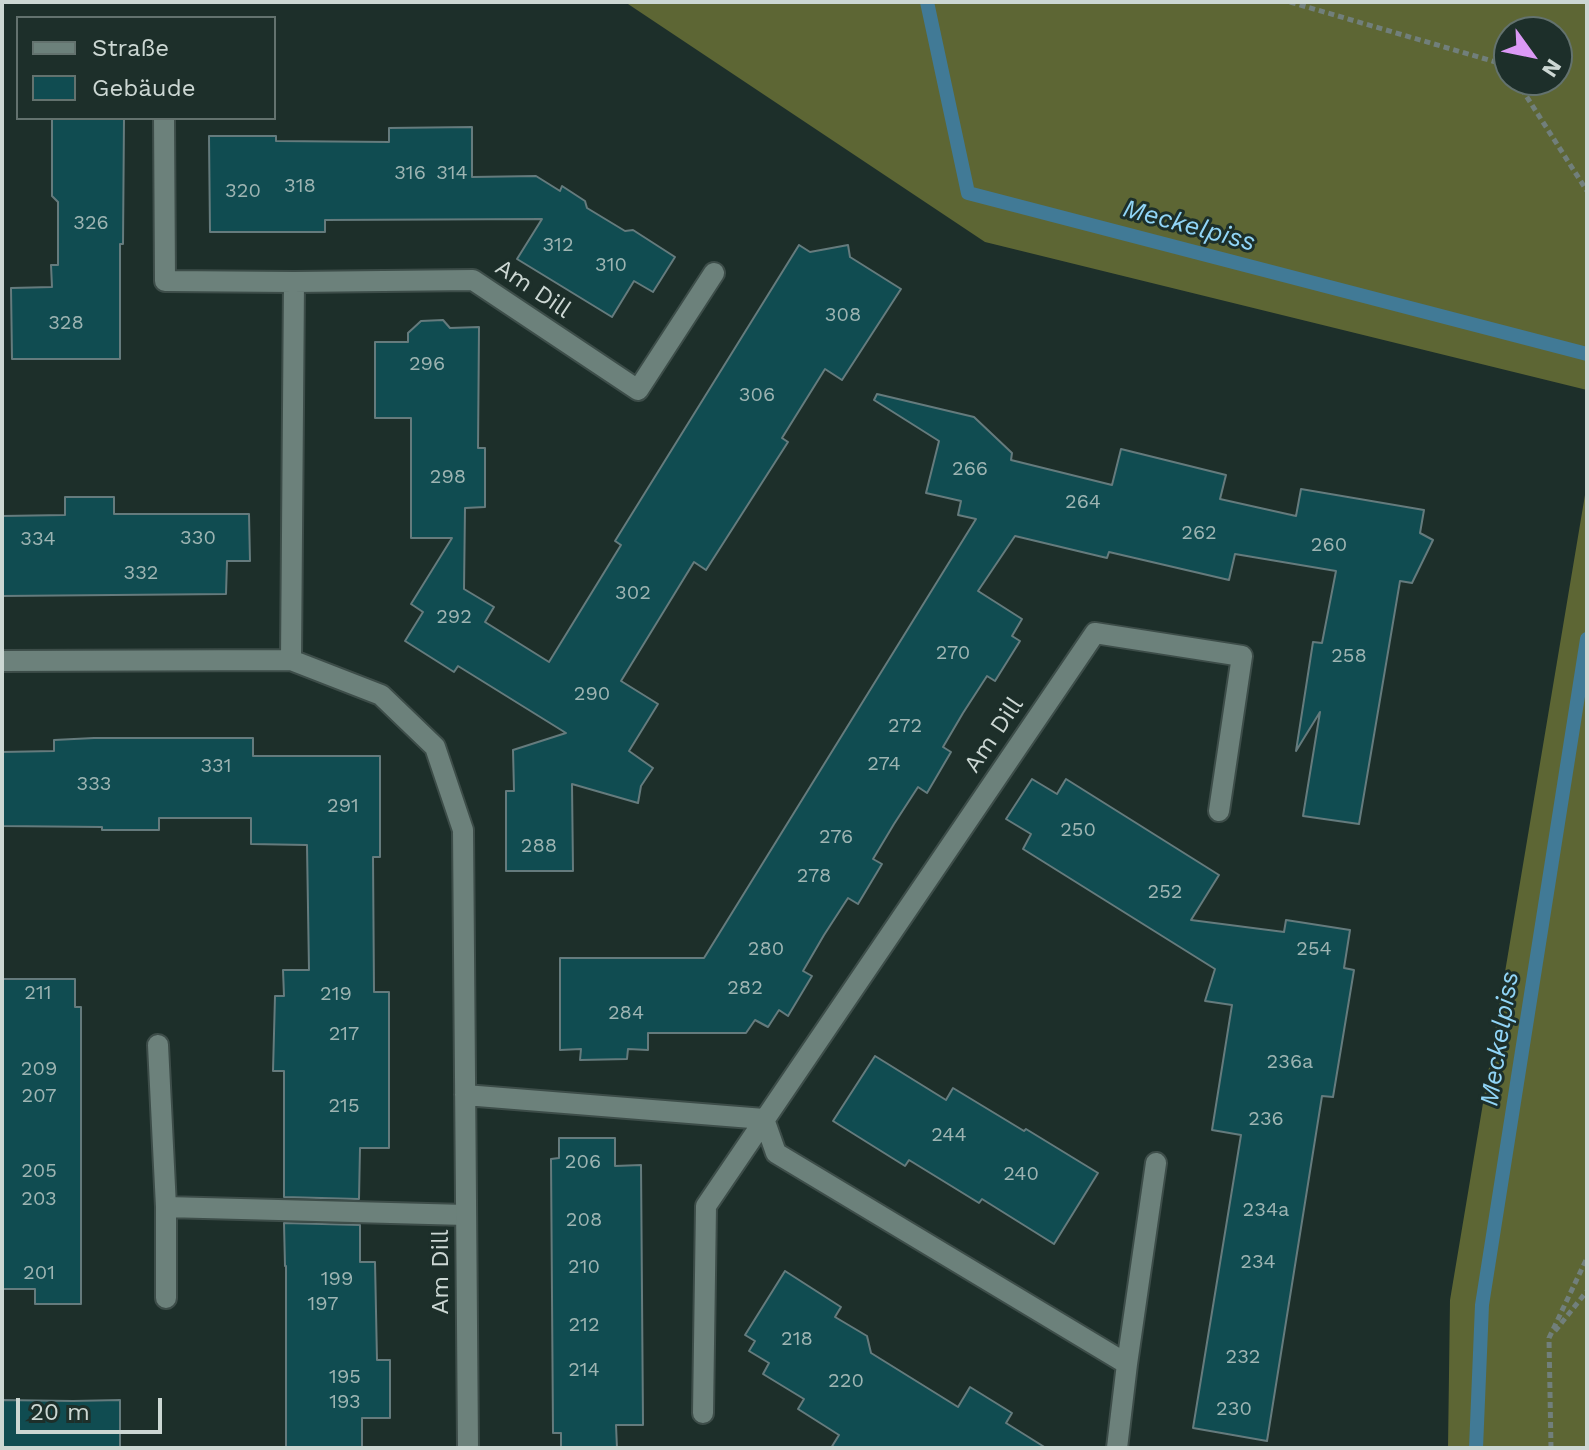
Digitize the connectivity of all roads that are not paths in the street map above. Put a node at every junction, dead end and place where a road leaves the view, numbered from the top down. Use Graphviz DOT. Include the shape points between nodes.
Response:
graph roads {
  1 [pos="164,120"];
  2 [pos="714,273"];
  3 [pos="294,282"];
  4 [pos="291,660"];
  5 [pos="2,661"];
  6 [pos="1219,811"];
  7 [pos="158,1045"];
  8 [pos="465,1095"];
  9 [pos="764,1119"];
  10 [pos="1156,1163"];
  11 [pos="166,1207"];
  12 [pos="466,1215"];
  13 [pos="166,1298"];
  14 [pos="1127,1364"];
  15 [pos="703,1413"];
  16 [pos="468,1448"];
  17 [pos="1117,1448"];
  1 -- 3 [label="street, Am Dill" via="165,281"];
  2 -- 3 [label="street, Am Dill" via="638,390 473,280"];
  3 -- 4 [label="street"];
  4 -- 5 [label="street, Am Dill"];
  4 -- 8 [label="street, Am Dill" via="381,695 435,747 463,830"];
  6 -- 9 [label="street, Am Dill" via="1242,656 1095,633"];
  7 -- 11 [label="street"];
  8 -- 9 [label="street"];
  8 -- 12 [label="street, Am Dill"];
  9 -- 14 [label="street" via="776,1153"];
  9 -- 15 [label="street, Am Dill" via="706,1206"];
  10 -- 14 [label="street"];
  11 -- 12 [label="street"];
  11 -- 13 [label="street"];
  12 -- 16 [label="street, Am Dill"];
  14 -- 17 [label="street"];
}
